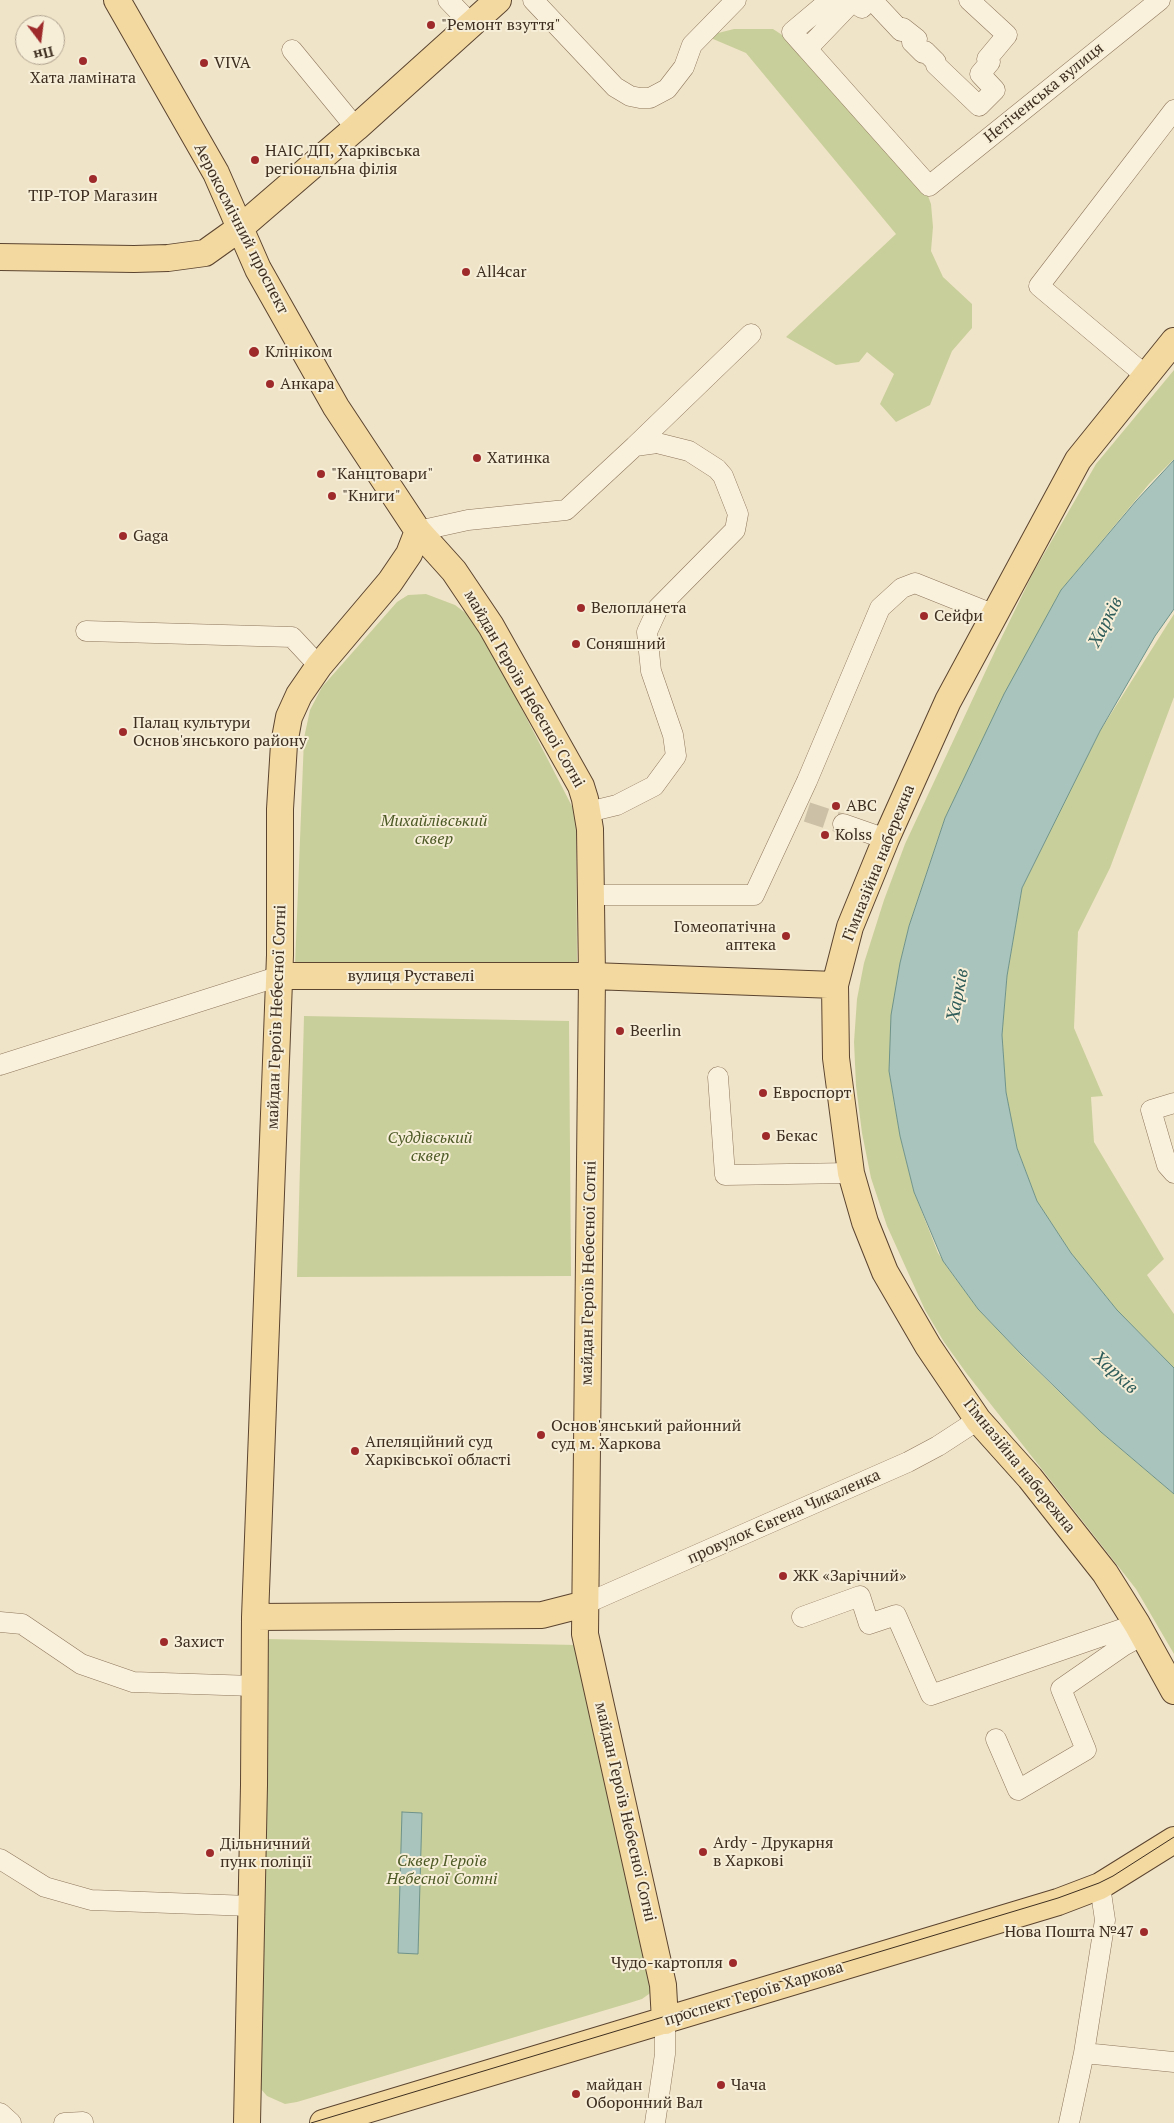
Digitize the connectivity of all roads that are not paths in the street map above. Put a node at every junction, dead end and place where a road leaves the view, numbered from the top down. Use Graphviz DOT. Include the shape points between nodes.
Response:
graph roads {
  1 [pos="117,0"];
  2 [pos="448,0"];
  3 [pos="498,0"];
  4 [pos="533,0"];
  5 [pos="736,0"];
  6 [pos="830,0"];
  7 [pos="870,0"];
  8 [pos="969,0"];
  9 [pos="1160,0"];
  10 [pos="472,24"];
  11 [pos="807,49"];
  12 [pos="292,50"];
  13 [pos="1174,110"];
  14 [pos="356,128"];
  15 [pos="240,228"];
  16 [pos="0,257"];
  17 [pos="751,334"];
  18 [pos="1174,341"];
  19 [pos="1145,375"];
  20 [pos="635,446"];
  21 [pos="418,531"];
  22 [pos="995,615"];
  23 [pos="86,632"];
  24 [pos="319,666"];
  25 [pos="588,812"];
  26 [pos="843,824"];
  27 [pos="886,839"];
  28 [pos="591,895"];
  29 [pos="280,976"];
  30 [pos="592,976"];
  31 [pos="835,985"];
  32 [pos="0,1065"];
  33 [pos="718,1077"];
  34 [pos="1174,1103"];
  35 [pos="851,1172"];
  36 [pos="1174,1173"];
  37 [pos="978,1420"];
  38 [pos="585,1604"];
  39 [pos="255,1617"];
  40 [pos="802,1617"];
  41 [pos="0,1622"];
  42 [pos="1140,1629"];
  43 [pos="254,1686"];
  44 [pos="1174,1691"];
  45 [pos="996,1739"];
  46 [pos="1174,1840"];
  47 [pos="0,1859"];
  48 [pos="1100,1886"];
  49 [pos="250,1906"];
  50 [pos="665,2020"];
  51 [pos="1084,2052"];
  52 [pos="1174,2062"];
  53 [pos="0,2112"];
  54 [pos="11,2123"];
  55 [pos="246,2123"];
  56 [pos="323,2123"];
  57 [pos="655,2123"];
  58 [pos="1069,2123"];
  1 -- 15 [label="main road, Аерокосмічний проспект" via="216,173"];
  2 -- 10 [label="street"];
  3 -- 10 [label="main road"];
  4 -- 5 [label="street" via="615,87 640,98 650,98 667,88 684,67 692,45"];
  6 -- 11 [label="street" via="792,32"];
  7 -- 8 [label="street" via="900,31 903,28 916,39 912,42 979,106 995,90 980,74 990,62 987,59 1007,35"];
  7 -- 11 [label="street" via="862,8 854,1"];
  9 -- 11 [label="street, Нетіченська вулиця" via="929,186"];
  10 -- 14 [label="main road"];
  12 -- 14 [label="street"];
  13 -- 19 [label="street" via="1039,286"];
  14 -- 15 [label="main road"];
  15 -- 16 [label="main road" via="211,250 197,255 134,259"];
  15 -- 21 [label="main road, Аерокосмічний проспект" via="258,269 336,407"];
  17 -- 20 [label="street"];
  18 -- 19 [label="main road, Гімназійна набережна"];
  19 -- 22 [label="main road, Гімназійна набережна" via="1078,460"];
  20 -- 21 [label="street" via="566,510 468,520"];
  20 -- 25 [label="street" via="657,443 689,451 717,469 724,476 738,514 734,530 658,608 647,632 651,671 673,735 676,756 654,786 617,805"];
  21 -- 24 [label="main road, майдан Героїв Небесної Сотні" via="409,554 390,582"];
  21 -- 25 [label="main road, майдан Героїв Небесної Сотні" via="454,571 491,626 581,786"];
  22 -- 27 [label="main road, Гімназійна набережна" via="948,701"];
  22 -- 28 [label="street" via="915,583 902,588 880,608 801,810 754,895"];
  23 -- 24 [label="street" via="292,636"];
  24 -- 29 [label="main road, майдан Героїв Небесної Сотні" via="289,717 284,744 280,809"];
  25 -- 28 [label="main road, майдан Героїв Небесної Сотні"];
  26 -- 27 [label="street"];
  27 -- 31 [label="main road, Гімназійна набережна" via="850,927"];
  28 -- 30 [label="main road, майдан Героїв Небесної Сотні"];
  29 -- 30 [label="main road, вулиця Руставелі"];
  29 -- 32 [label="street, вулиця Руставелі"];
  29 -- 39 [label="main road, майдан Героїв Небесної Сотні"];
  30 -- 31 [label="main road, вулиця Руставелі"];
  30 -- 38 [label="main road, майдан Героїв Небесної Сотні"];
  31 -- 35 [label="main road, Гімназійна набережна" via="836,1058"];
  33 -- 35 [label="street" via="725,1175"];
  34 -- 36 [label="street" via="1151,1110 1167,1165"];
  35 -- 37 [label="main road, Гімназійна набережна" via="865,1222 886,1272 928,1346"];
  37 -- 38 [label="street, провулок Євгена Чикаленка" via="908,1462"];
  37 -- 42 [label="main road, Гімназійна набережна" via="1030,1478 1105,1573"];
  38 -- 39 [label="main road" via="542,1615"];
  38 -- 50 [label="main road, майдан Героїв Небесної Сотні" via="585,1634 663,1985"];
  39 -- 43 [label="main road, майдан Героїв Небесної Сотні"];
  40 -- 42 [label="street" via="860,1596 869,1624 896,1615 932,1696"];
  41 -- 43 [label="street" via="22,1624 81,1664 133,1682"];
  42 -- 44 [label="main road, Гімназійна набережна"];
  42 -- 45 [label="street" via="1123,1646 1061,1689 1086,1750 1018,1790"];
  43 -- 49 [label="main road, майдан Героїв Небесної Сотні"];
  46 -- 48 [label="main road, проспект Героїв Харкова"];
  47 -- 49 [label="street" via="45,1887 91,1900"];
  48 -- 50 [label="main road, проспект Героїв Харкова" via="1058,1902"];
  48 -- 51 [label="street" via="1105,1920"];
  49 -- 55 [label="main road, майдан Героїв Небесної Сотні"];
  50 -- 56 [label="main road, проспект Героїв Харкова"];
  50 -- 57 [label="street" via="665,2054"];
  51 -- 52 [label="street"];
  51 -- 58 [label="street"];
  53 -- 54 [label="street"];
}
